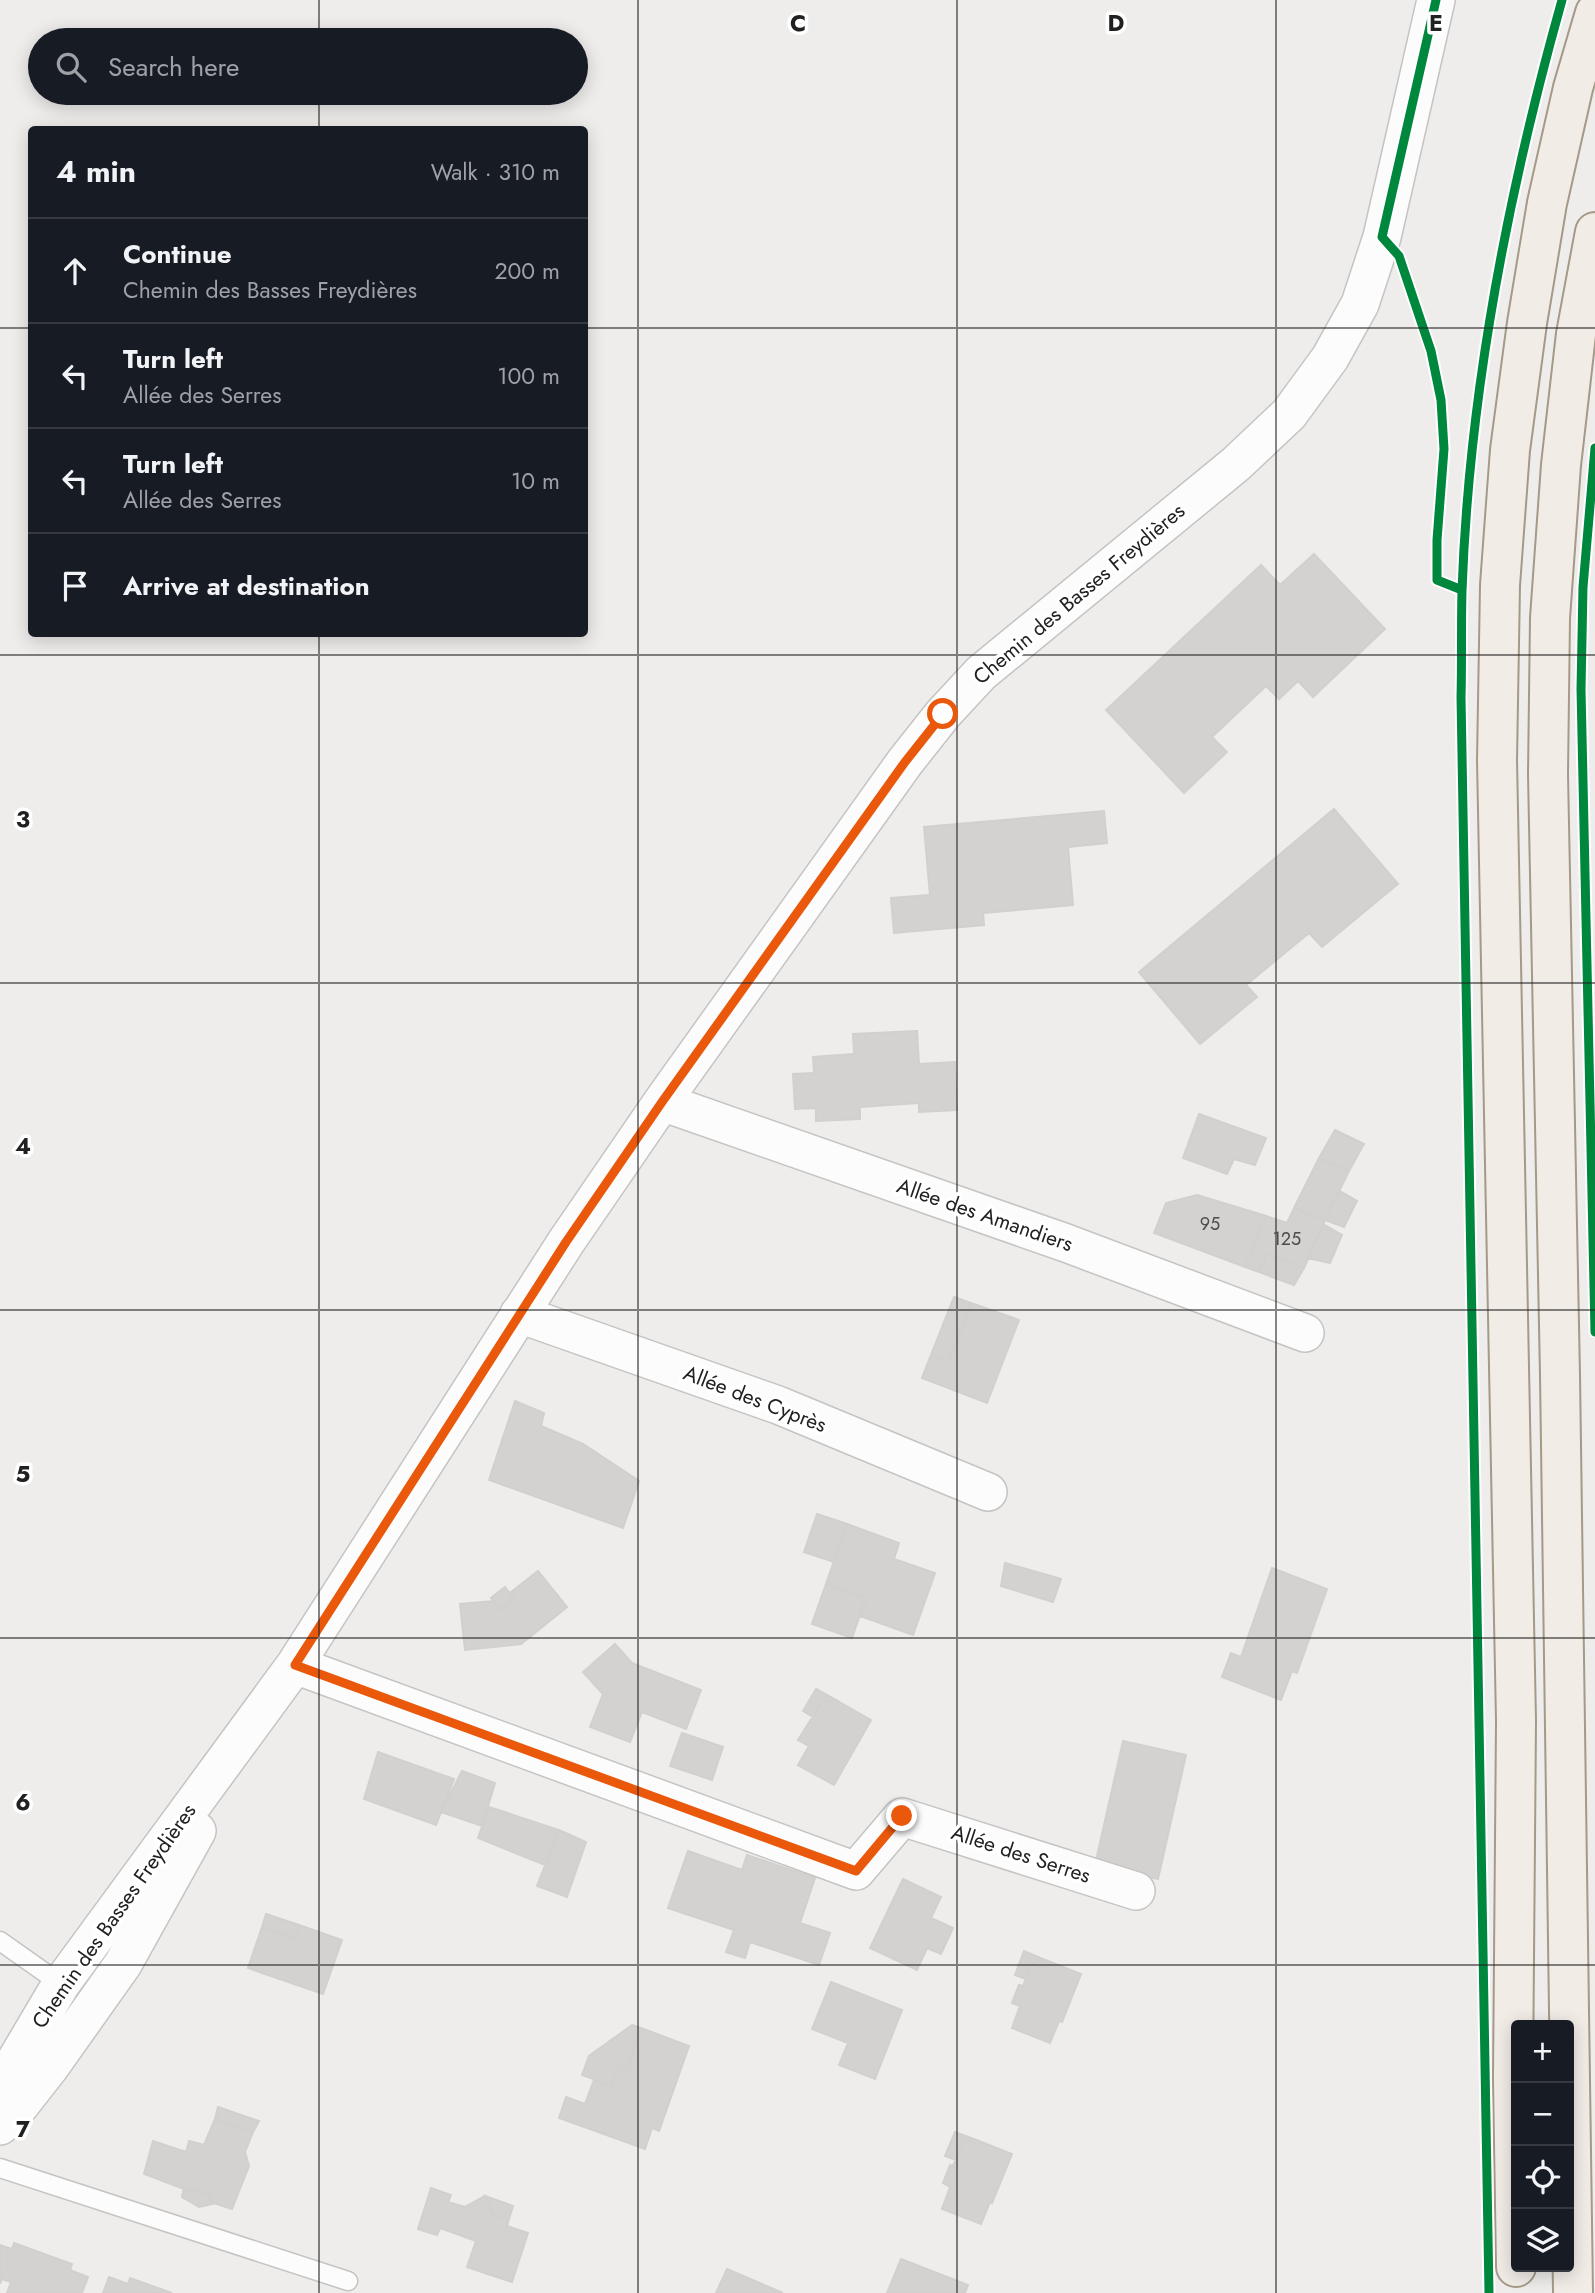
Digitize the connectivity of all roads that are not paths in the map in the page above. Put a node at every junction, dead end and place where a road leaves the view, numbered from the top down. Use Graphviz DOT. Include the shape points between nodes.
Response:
graph roads {
  1 [pos="1436,0"];
  2 [pos="1595,13"];
  3 [pos="1595,232"];
  4 [pos="662,1102"];
  5 [pos="519,1314"];
  6 [pos="1305,1334"];
  7 [pos="988,1492"];
  8 [pos="295,1665"];
  9 [pos="233,1748"];
  10 [pos="1136,1891"];
  11 [pos="0,1941"];
  12 [pos="61,1984"];
  13 [pos="0,2087"];
  14 [pos="0,2126"];
  15 [pos="0,2168"];
  16 [pos="1515,2209"];
  17 [pos="1516,2272"];
  18 [pos="348,2281"];
  19 [pos="1517,2293"];
  20 [pos="1573,2293"];
  1 -- 4 [label="street, Chemin des Basses Freydières" via="1382,237 1360,304 1330,358 1289,414 1236,464 981,673 943,714"];
  2 -- 16 [label="main road" via="1547,203 1510,450 1500,585 1497,760 1516,1721"];
  3 -- 20 [label="main road" via="1574,347 1561,465 1550,618 1548,774"];
  4 -- 5 [label="street, Chemin des Basses Freydières"];
  4 -- 6 [label="street, Allée des Amandiers" via="1066,1243"];
  5 -- 7 [label="street, Allée des Cyprès" via="778,1405"];
  5 -- 8 [label="street, Chemin des Basses Freydières"];
  8 -- 9 [label="street, Chemin des Basses Freydières"];
  8 -- 10 [label="street, Allée des Serres" via="856,1871 902,1816"];
  9 -- 12 [label="street, Chemin des Basses Freydières"];
  9 -- 14 [label="street, Chemin des Basses Freydières" via="206,1815 122,1964 50,2067"];
  11 -- 12 [label="lane"];
  12 -- 13 [label="street, Chemin des Basses Freydières"];
  15 -- 18 [label="lane"];
  17 -- 19 [label="main road"];
}
